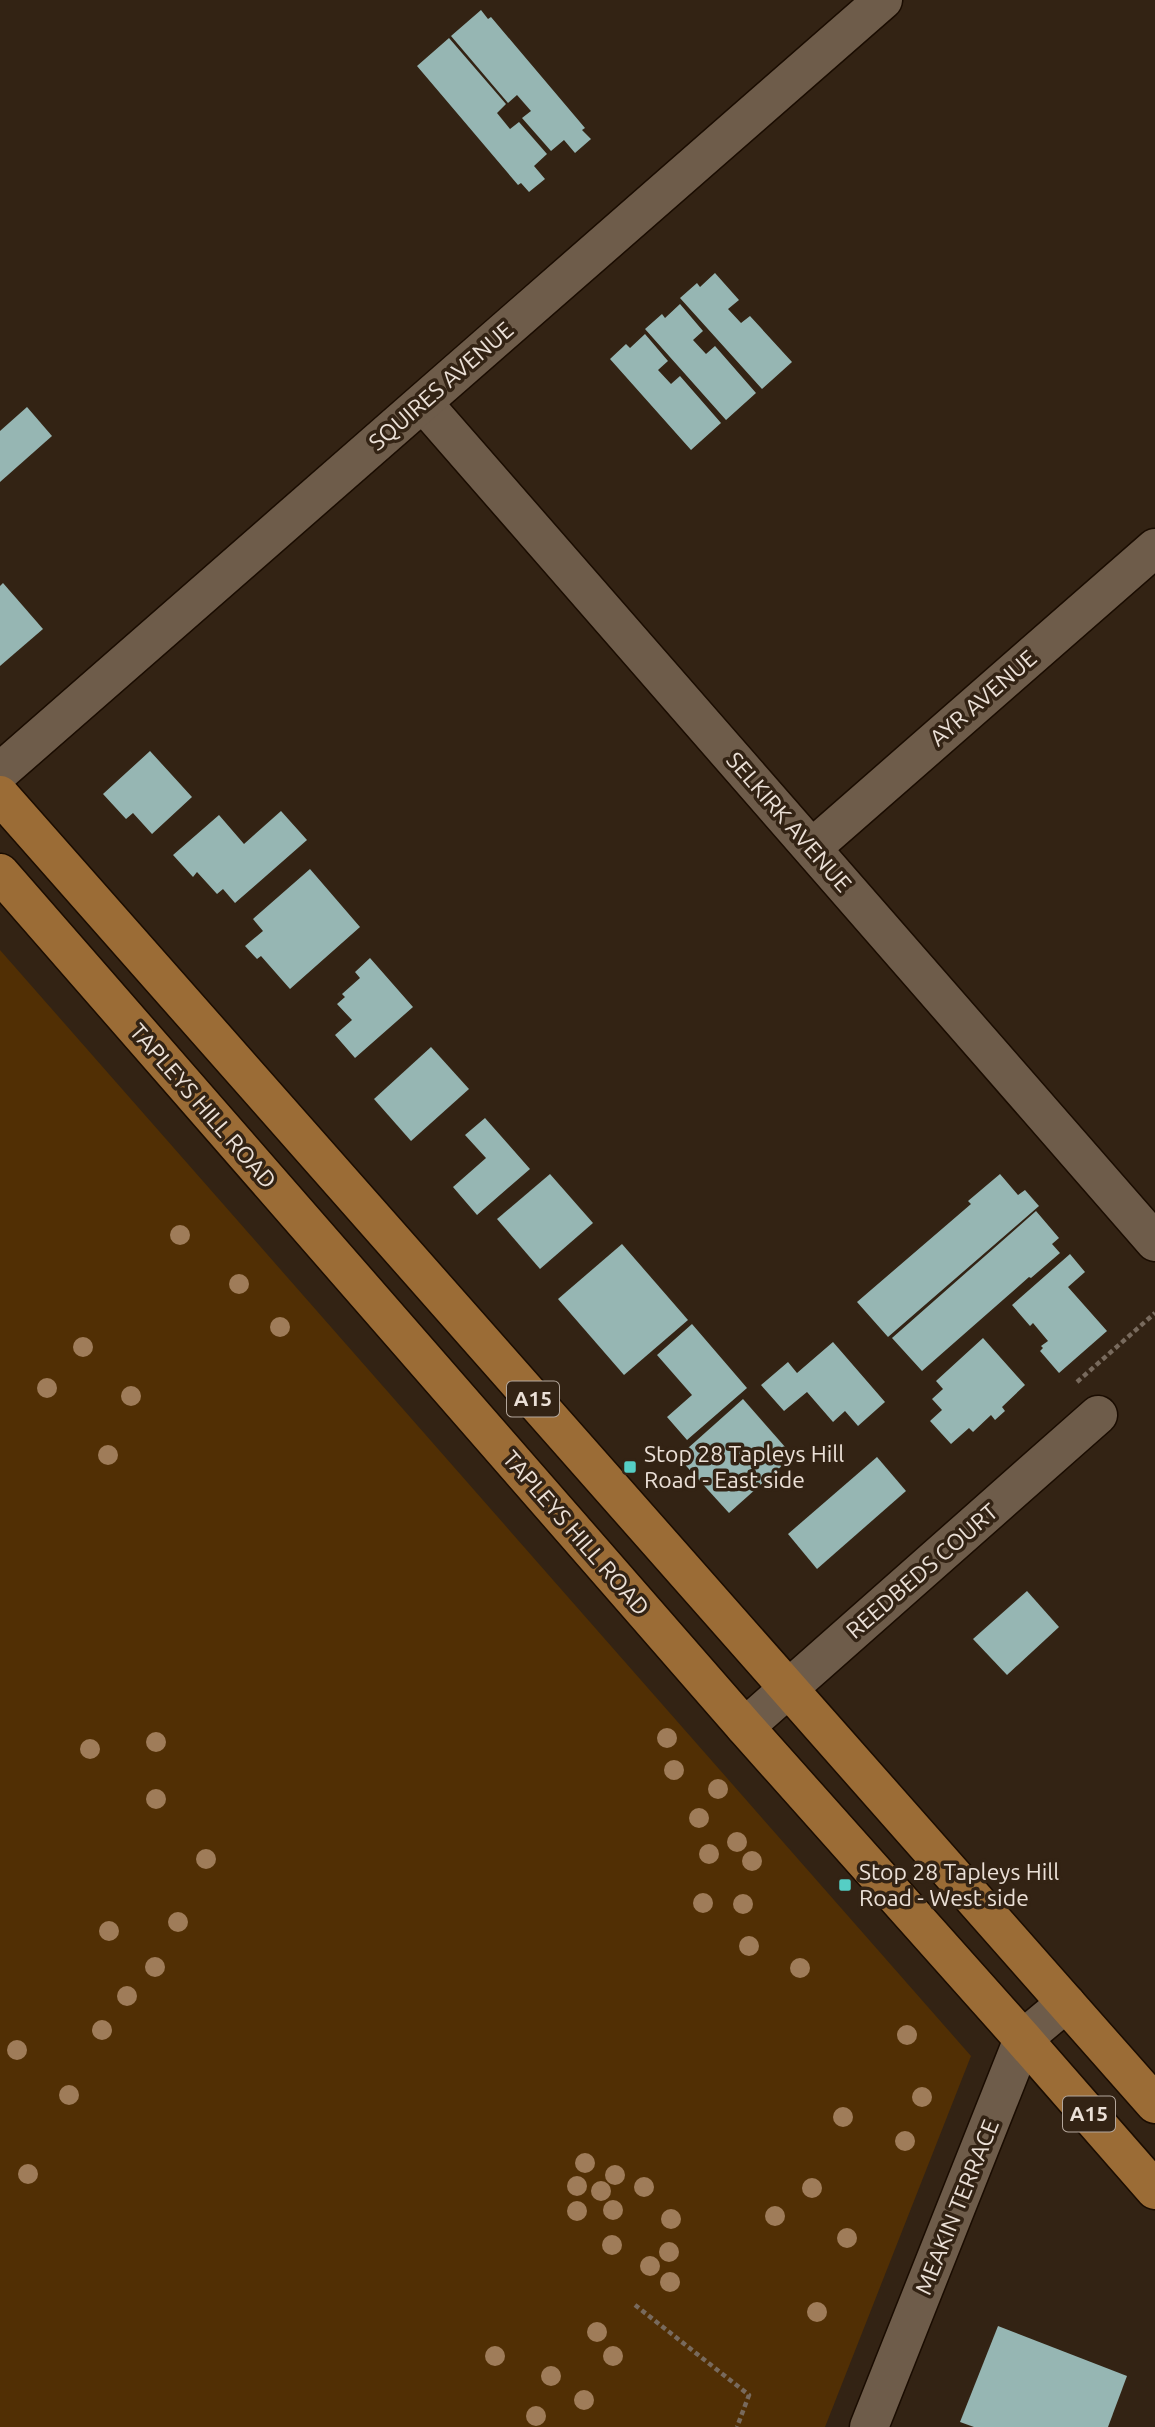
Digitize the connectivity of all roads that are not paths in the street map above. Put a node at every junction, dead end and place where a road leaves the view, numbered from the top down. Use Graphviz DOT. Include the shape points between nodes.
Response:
graph roads {
  1 [pos="883,0"];
  2 [pos="423,403"];
  3 [pos="1155,548"];
  4 [pos="0,772"];
  5 [pos="0,795"];
  6 [pos="812,848"];
  7 [pos="0,873"];
  8 [pos="1155,1242"];
  9 [pos="1098,1415"];
  10 [pos="789,1688"];
  11 [pos="745,1727"];
  12 [pos="1066,2003"];
  13 [pos="1023,2039"];
  14 [pos="1155,2104"];
  15 [pos="1155,2190"];
  16 [pos="869,2427"];
  1 -- 2 [label="street, SQUIRES AVENUE"];
  2 -- 4 [label="street, SQUIRES AVENUE"];
  2 -- 6 [label="street, SELKIRK AVENUE"];
  3 -- 6 [label="street, AYR AVENUE"];
  5 -- 10 [label="main road, A15"];
  6 -- 8 [label="street, SELKIRK AVENUE"];
  7 -- 11 [label="main road, TAPLEYS HILL ROAD / A15"];
  9 -- 10 [label="street, REEDBEDS COURT"];
  10 -- 11 [label="street, REEDBEDS COURT"];
  10 -- 12 [label="main road, A15"];
  11 -- 13 [label="main road, TAPLEYS HILL ROAD / A15"];
  12 -- 13 [label="street, MEAKIN TERRACE"];
  12 -- 14 [label="main road, A15"];
  13 -- 15 [label="main road, TAPLEYS HILL ROAD / A15"];
  13 -- 16 [label="street, MEAKIN TERRACE"];
}
